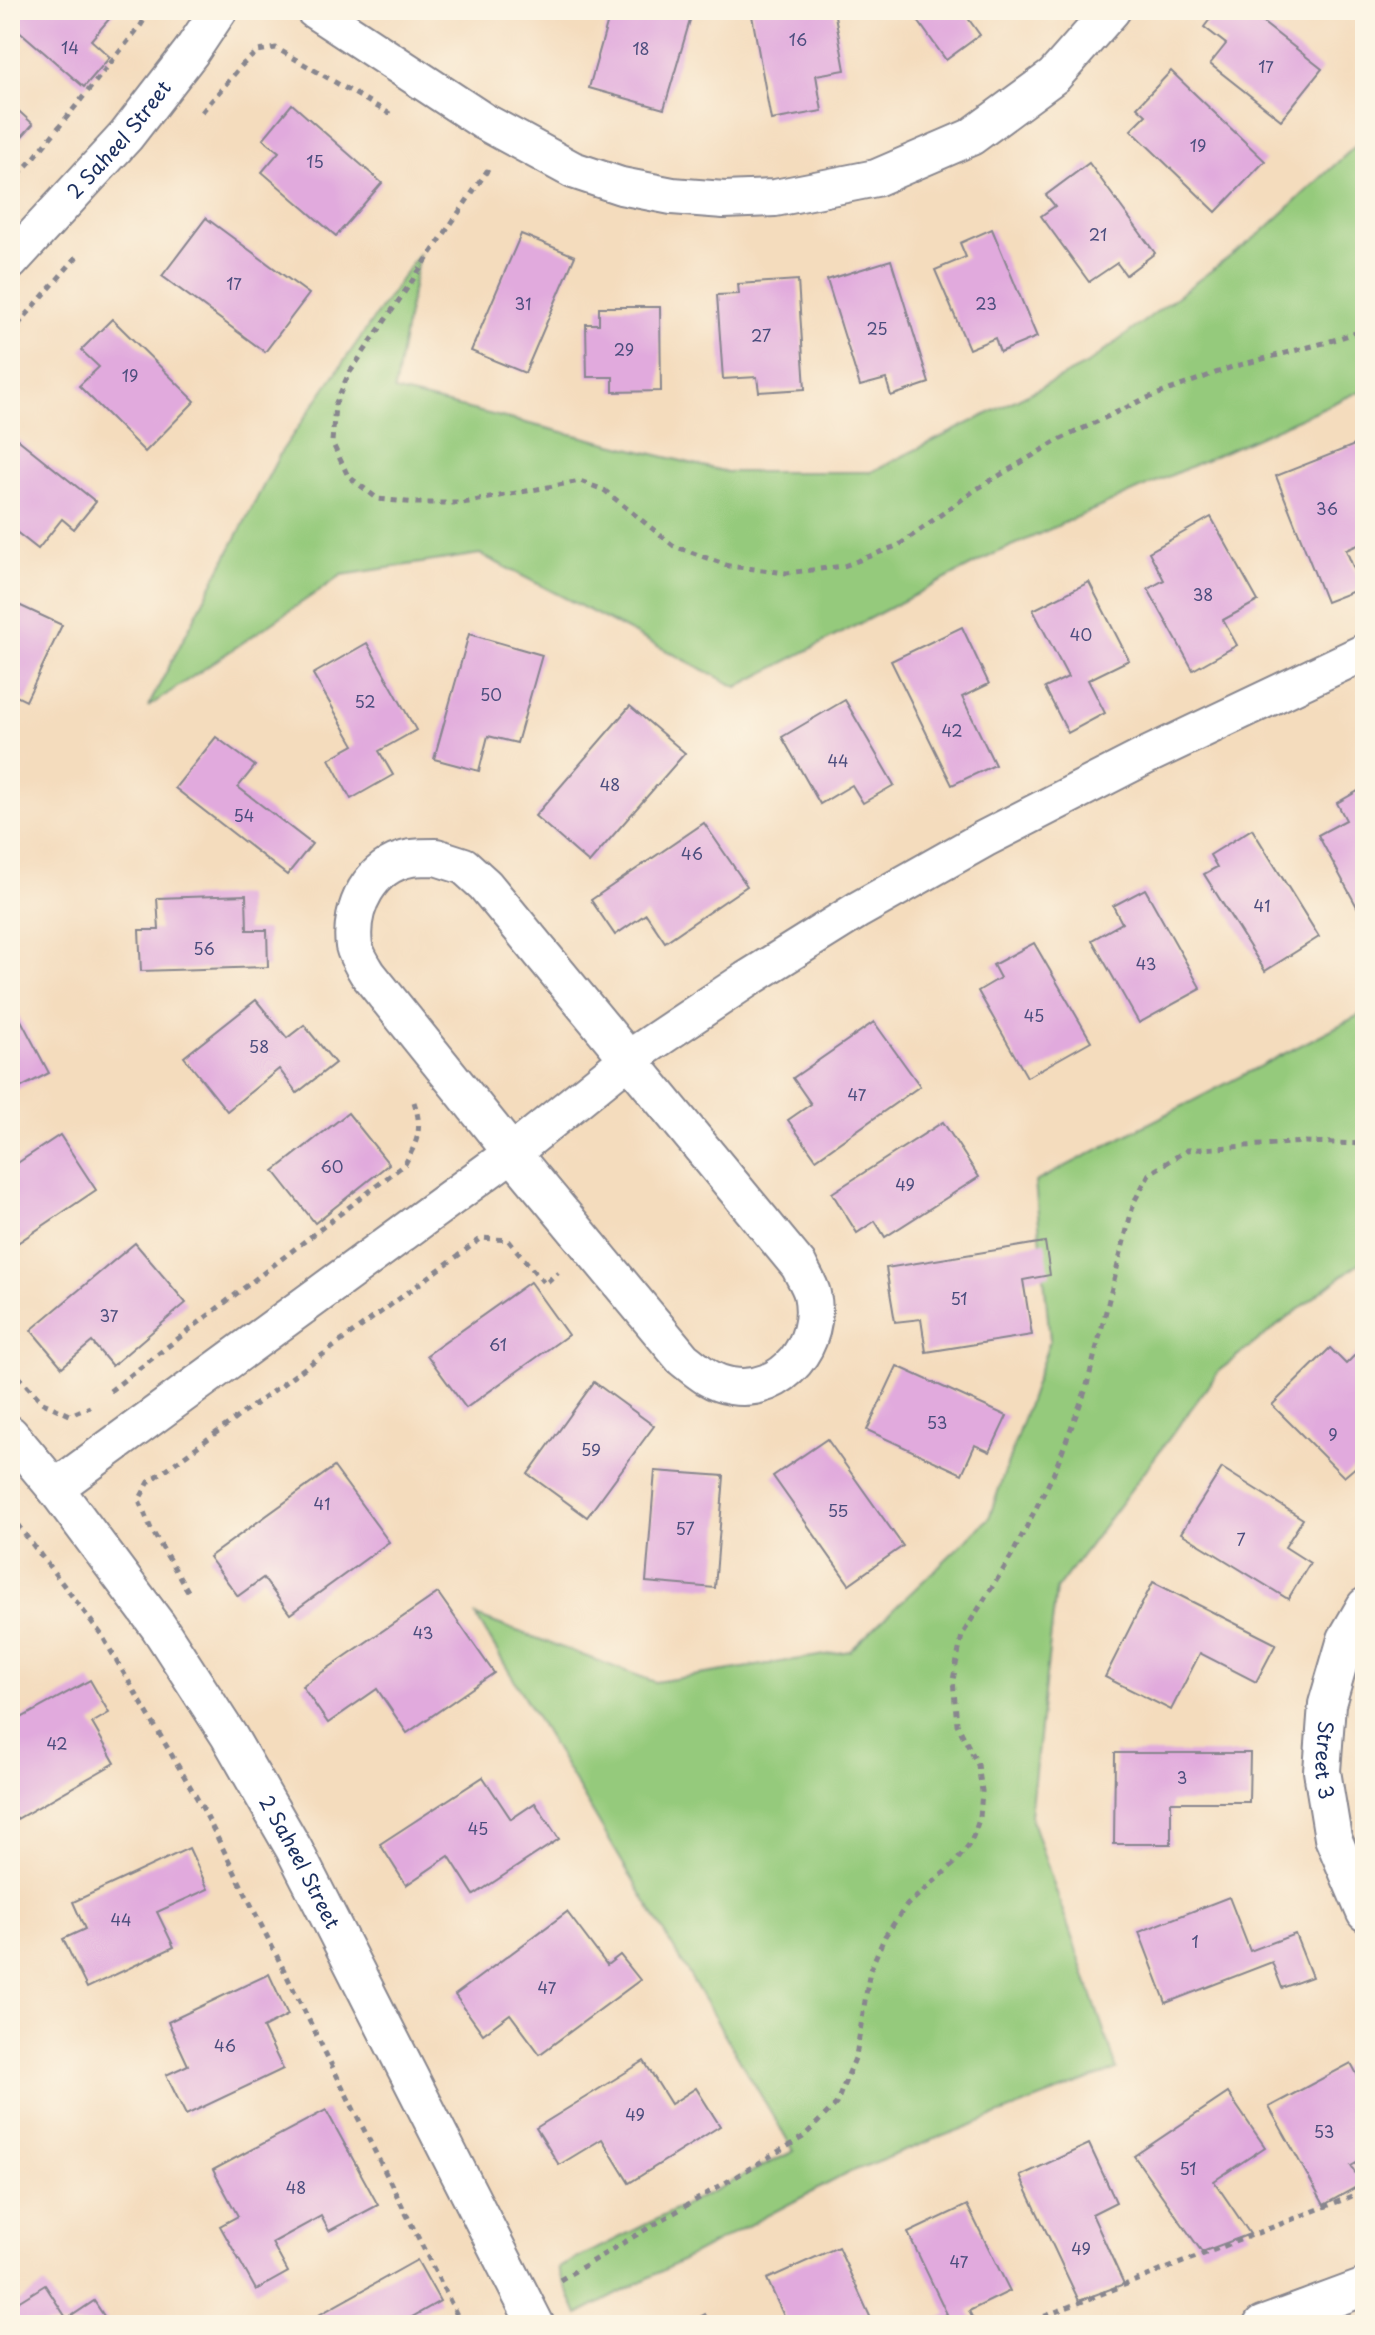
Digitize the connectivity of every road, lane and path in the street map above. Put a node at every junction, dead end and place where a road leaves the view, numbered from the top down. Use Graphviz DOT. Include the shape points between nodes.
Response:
graph roads {
  1 [pos="150,10"];
  2 [pos="219,10"];
  3 [pos="314,10"];
  4 [pos="1112,10"];
  5 [pos="201,113"];
  6 [pos="395,117"];
  7 [pos="501,178"];
  8 [pos="10,183"];
  9 [pos="88,244"];
  10 [pos="10,262"];
  11 [pos="1365,330"];
  12 [pos="10,334"];
  13 [pos="1365,652"];
  14 [pos="628,1059"];
  15 [pos="438,1061"];
  16 [pos="1365,1144"];
  17 [pos="512,1153"];
  18 [pos="589,1246"];
  19 [pos="10,1367"];
  20 [pos="103,1397"];
  21 [pos="10,1434"];
  22 [pos="117,1443"];
  23 [pos="149,1482"];
  24 [pos="55,1488"];
  25 [pos="10,1515"];
  26 [pos="190,1595"];
  27 [pos="1365,1606"];
  28 [pos="1365,1913"];
  29 [pos="1365,2191"];
  30 [pos="1365,2287"];
  31 [pos="530,2313"];
  32 [pos="462,2325"];
  33 [pos="1022,2325"];
  34 [pos="1262,2325"];
  1 -- 8 [label="path"];
  2 -- 10 [label="street, 2 Saheel Street" via="126,136"];
  3 -- 4 [label="street" via="483,121 573,170 621,186 724,200 775,198 876,178 971,137 1054,76"];
  5 -- 6 [label="path" via="258,51 276,48"];
  7 -- 11 [label="path" via="487,171 348,375 335,405 332,442 337,453 348,476 378,499 463,503 580,481 604,490 674,546 729,566 787,573 844,566 899,545 975,490 1057,441 1142,400 1232,367"];
  9 -- 12 [label="path"];
  13 -- 14 [label="street" via="984,839 858,910"];
  14 -- 15 [label="street" via="485,885 464,866 436,857 408,858 382,871 362,892 353,920 355,949 368,974"];
  14 -- 17 [label="street"];
  14 -- 18 [label="street" via="799,1266 812,1292 815,1321 806,1348 787,1370 762,1384 733,1386 705,1377 683,1359"];
  15 -- 17 [label="street"];
  15 -- 20 [label="path" via="413,1098 418,1139 405,1164"];
  16 -- 31 [label="path" via="1305,1142 1187,1150 1149,1174 1134,1202 1086,1389 1053,1475 1011,1557 962,1635 953,1680 957,1724 978,1765 980,1817 971,1842 955,1863 907,1905 885,1936 870,1970 856,2056 836,2104 803,2137"];
  17 -- 18 [label="street"];
  17 -- 22 [label="street"];
  18 -- 23 [label="path" via="545,1284 508,1240 482,1238"];
  19 -- 22 [label="path" via="43,1403 70,1415 90,1407"];
  21 -- 24 [label="street, 2 Saheel Street"];
  22 -- 23 [label="path"];
  22 -- 24 [label="street"];
  23 -- 26 [label="path" via="139,1500"];
  24 -- 31 [label="street, 2 Saheel Street" via="158,1626 229,1736 294,1849"];
  25 -- 32 [label="path" via="101,1634 201,1805"];
  27 -- 28 [label="street, Street 3" via="1346,1639 1327,1704 1322,1771 1333,1838"];
  29 -- 33 [label="path"];
  30 -- 34 [label="street"];
}
